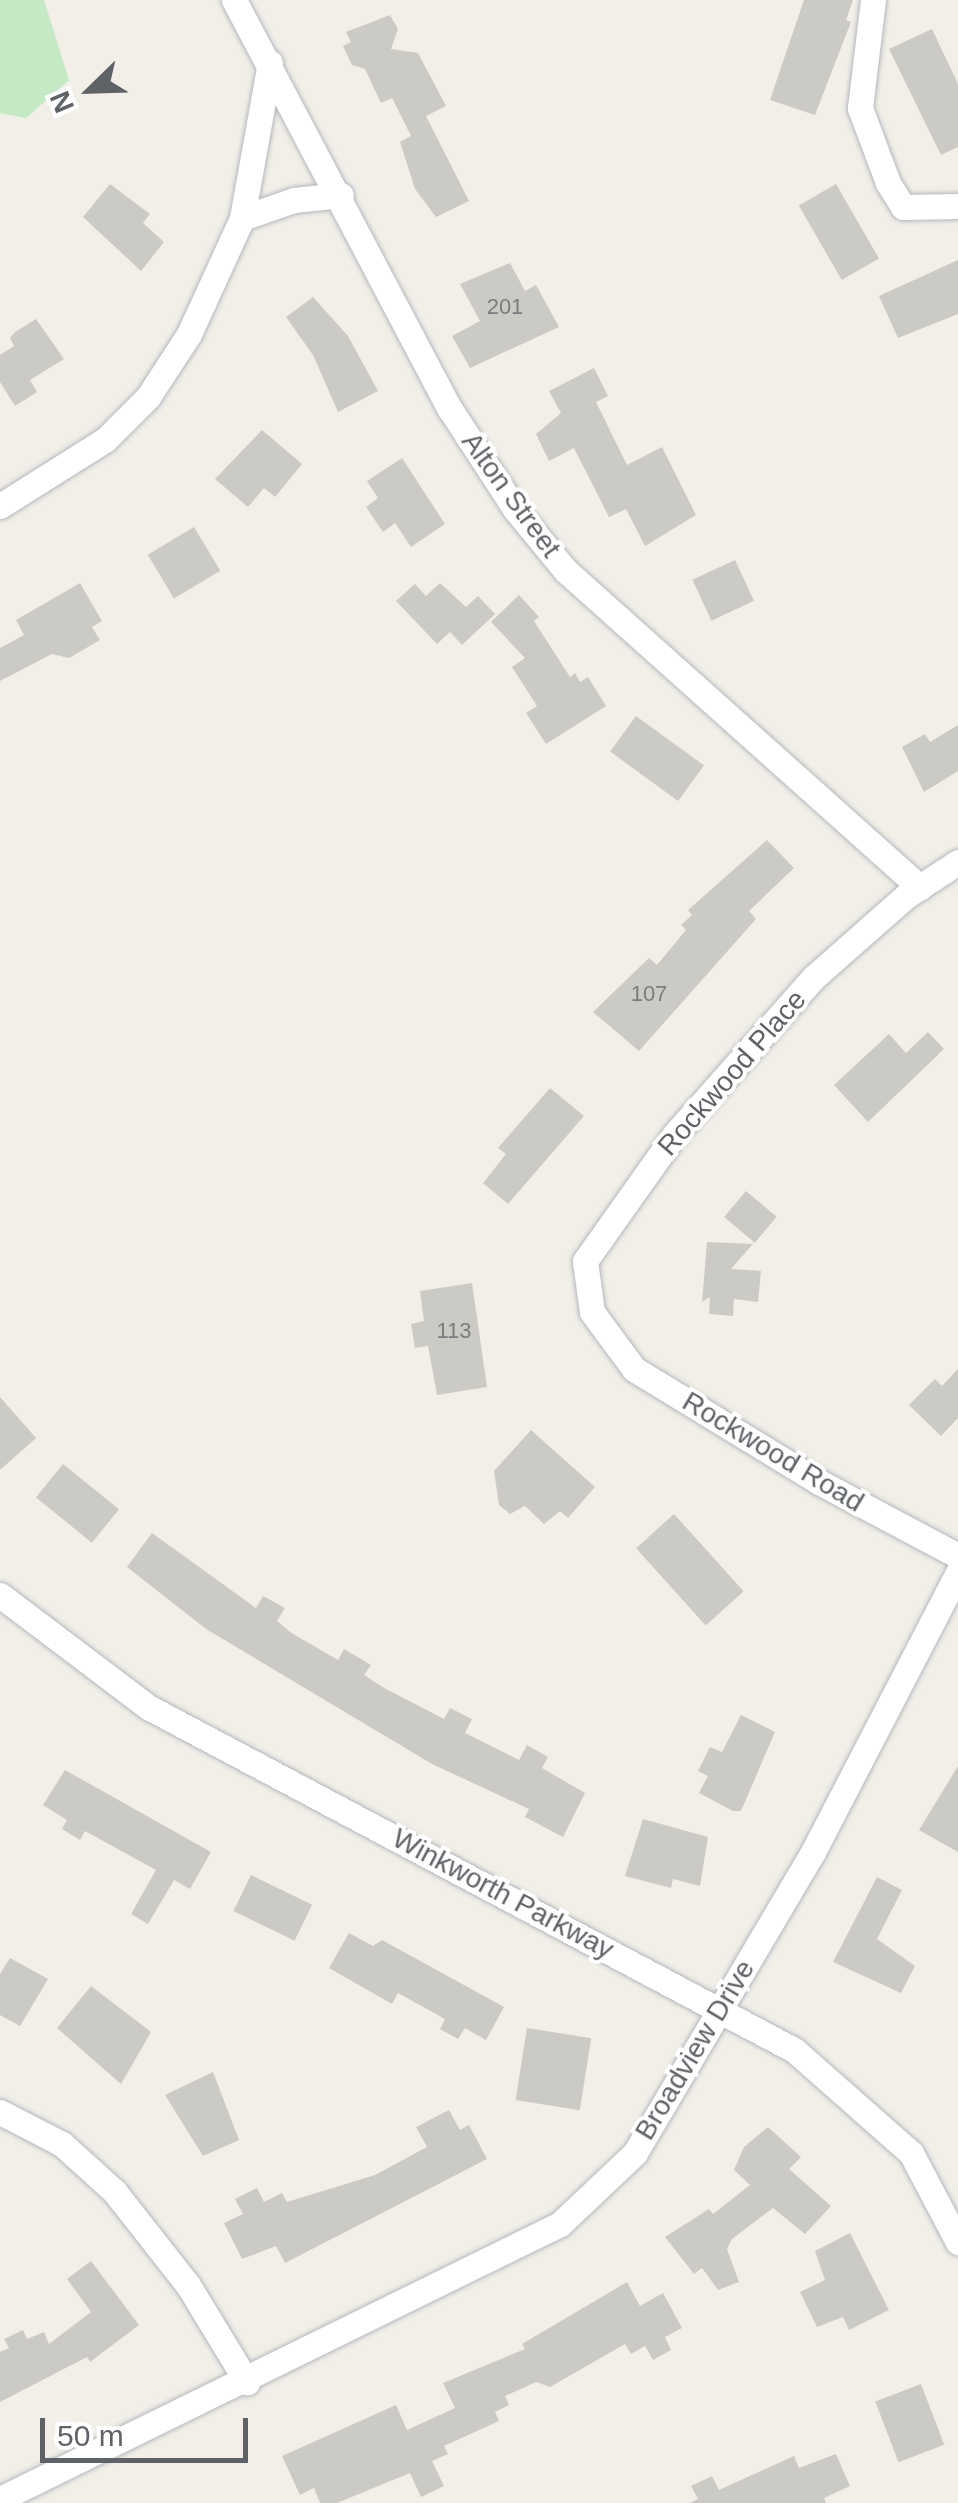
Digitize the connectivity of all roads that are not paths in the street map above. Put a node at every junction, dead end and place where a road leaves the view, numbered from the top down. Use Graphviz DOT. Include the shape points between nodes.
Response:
graph roads {
  1 [pos="234,0"];
  2 [pos="873,0"];
  3 [pos="270,63"];
  4 [pos="341,196"];
  5 [pos="958,206"];
  6 [pos="242,218"];
  7 [pos="0,506"];
  8 [pos="958,862"];
  9 [pos="920,886"];
  10 [pos="602,1329"];
  11 [pos="958,1556"];
  12 [pos="958,1572"];
  13 [pos="0,1595"];
  14 [pos="720,2009"];
  15 [pos="0,2112"];
  16 [pos="958,2242"];
  17 [pos="247,2382"];
  18 [pos="0,2500"];
  1 -- 3 [label="street, Alton Street"];
  2 -- 5 [label="street" via="860,108 888,183 903,207"];
  3 -- 4 [label="street, Alton Street"];
  3 -- 6 [label="street"];
  4 -- 6 [label="street" via="294,200"];
  4 -- 9 [label="street, Alton Street" via="450,409 516,510 566,571"];
  6 -- 7 [label="street" via="219,280 148,397 105,440"];
  8 -- 9 [label="street, Rockwood Place"];
  9 -- 10 [label="street, Rockwood Place" via="814,978 675,1134 603,1230 584,1262 585,1286"];
  10 -- 11 [label="street, Rockwood Road" via="634,1369 819,1482"];
  12 -- 14 [label="street, Broadview Drive" via="812,1852"];
  13 -- 14 [label="street, Winkworth Parkway" via="148,1707"];
  14 -- 16 [label="street, Winkworth Parkway" via="794,2050 878,2117 911,2153"];
  14 -- 17 [label="street, Broadview Drive" via="634,2153 560,2224"];
  15 -- 17 [label="street" via="62,2144 115,2192 188,2286"];
  17 -- 18 [label="street, Broadview Drive"];
}
